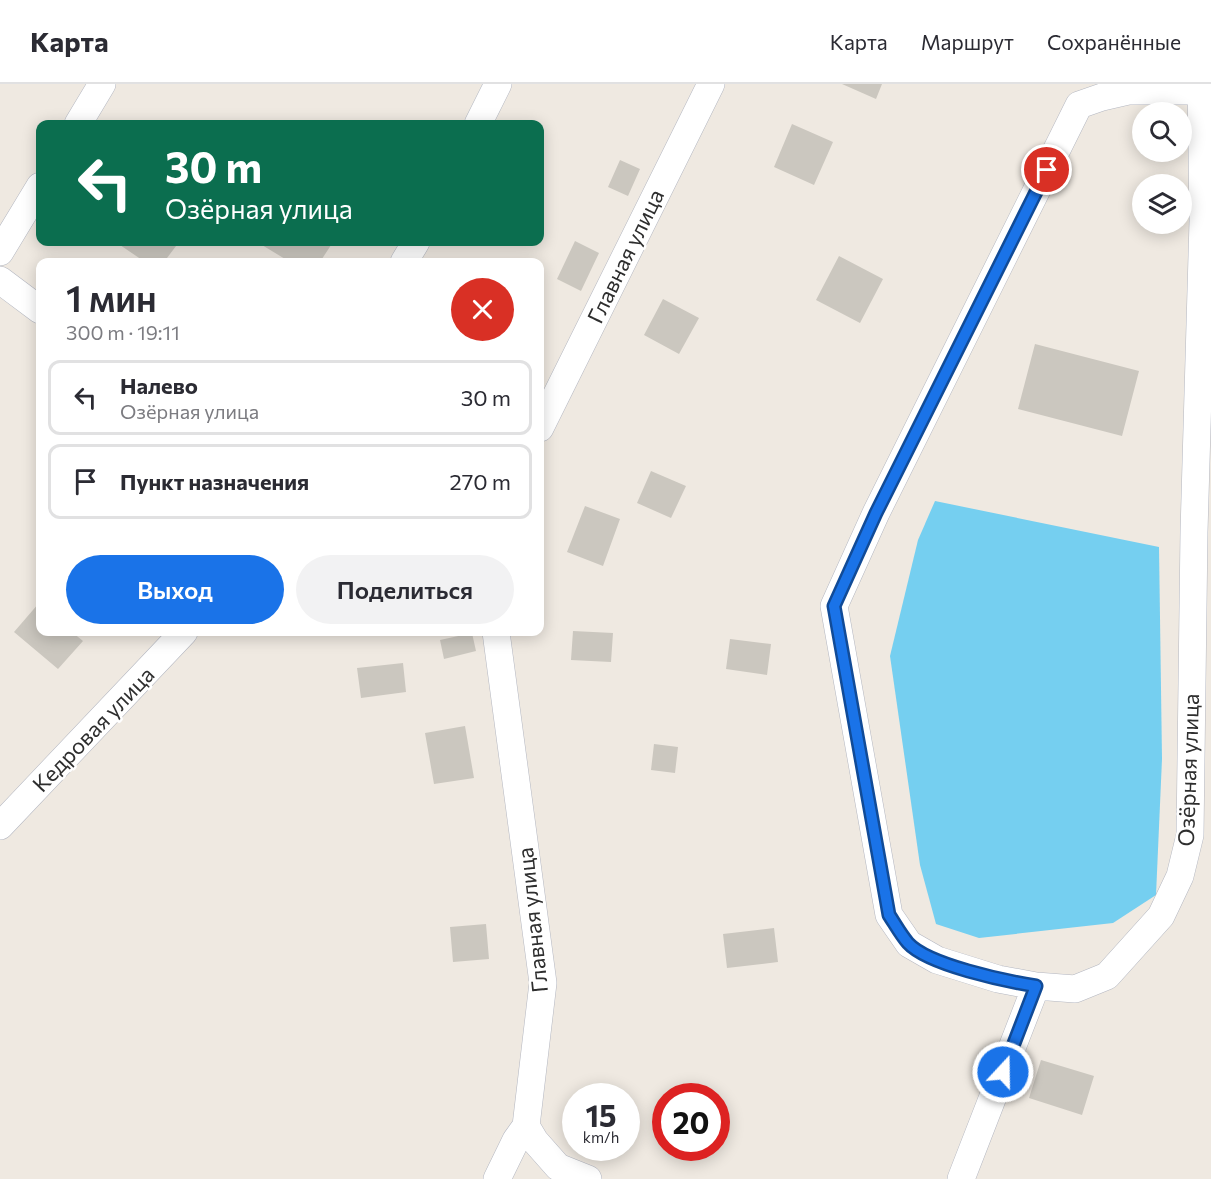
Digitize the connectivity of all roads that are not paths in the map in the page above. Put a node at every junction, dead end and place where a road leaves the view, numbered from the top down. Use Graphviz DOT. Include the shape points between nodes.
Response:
graph roads {
  1 [pos="102,84"];
  2 [pos="498,84"];
  3 [pos="711,84"];
  4 [pos="1201,88"];
  5 [pos="80,120"];
  6 [pos="480,120"];
  7 [pos="36,193"];
  8 [pos="0,252"];
  9 [pos="0,280"];
  10 [pos="36,307"];
  11 [pos="544,420"];
  12 [pos="180,636"];
  13 [pos="497,636"];
  14 [pos="0,826"];
  15 [pos="1036,986"];
  16 [pos="526,1126"];
  17 [pos="497,1179"];
  18 [pos="588,1179"];
  19 [pos="961,1179"];
  1 -- 5 [label="lane"];
  2 -- 6 [label="lane"];
  3 -- 11 [label="lane, Главная улица"];
  4 -- 15 [label="lane, Озёрная улица" via="1203,221 1190,835 1180,876 1161,916 1107,976 1075,989"];
  4 -- 15 [label="lane, Озёрная улица" via="1128,91 1079,105 881,502 834,606 889,915 909,944 938,960"];
  7 -- 8 [label="lane"];
  9 -- 10 [label="lane"];
  12 -- 14 [label="lane, Кедровая улица"];
  13 -- 16 [label="lane, Главная улица" via="543,983"];
  15 -- 19 [label="lane"];
  16 -- 17 [label="lane"];
  16 -- 18 [label="lane" via="558,1167"];
}
